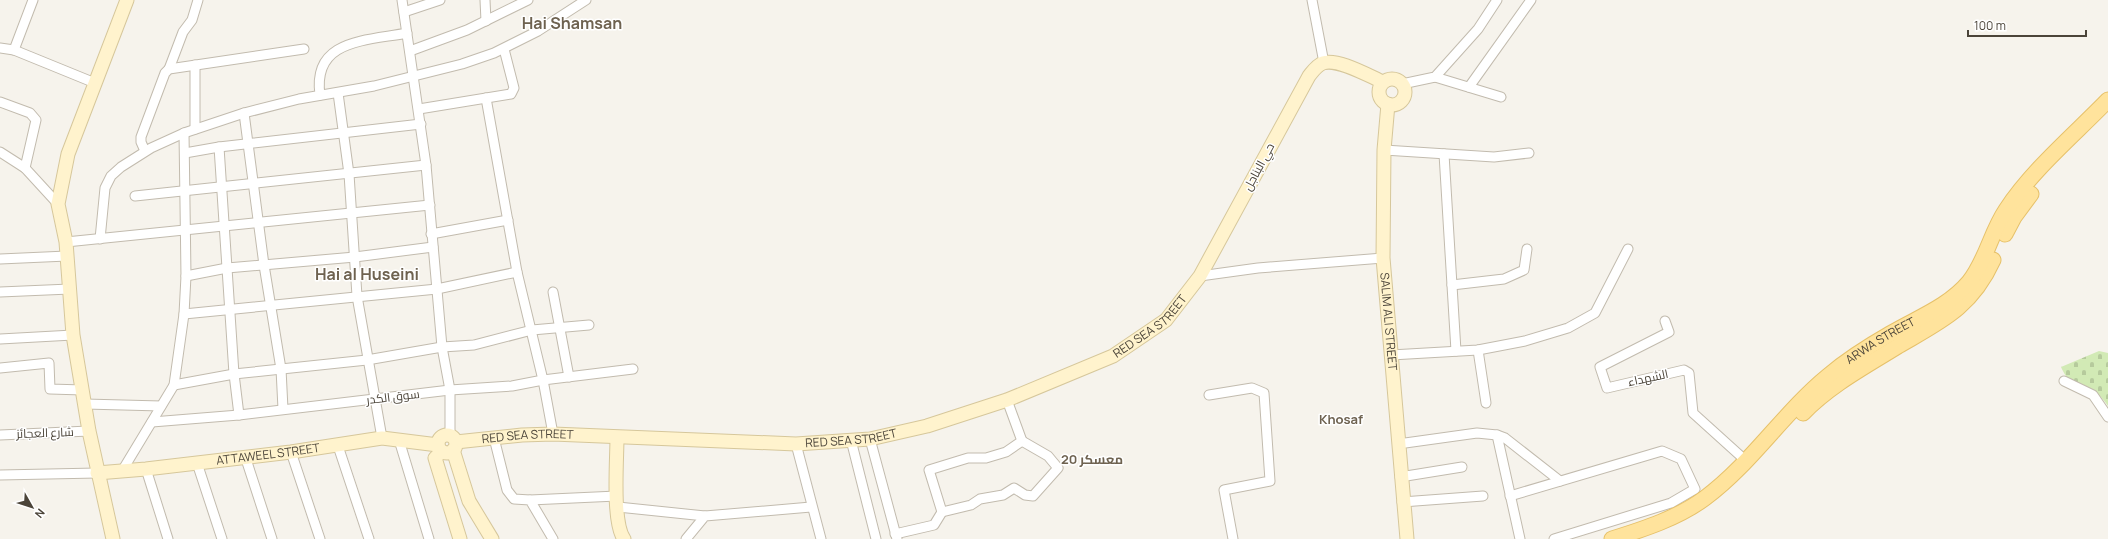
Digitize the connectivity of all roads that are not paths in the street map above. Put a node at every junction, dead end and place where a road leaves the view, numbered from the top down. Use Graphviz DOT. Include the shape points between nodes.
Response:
graph roads {
  1 [pos="34,0"];
  2 [pos="127,0"];
  3 [pos="198,0"];
  4 [pos="402,0"];
  5 [pos="440,0"];
  6 [pos="485,0"];
  7 [pos="528,0"];
  8 [pos="586,0"];
  9 [pos="1312,0"];
  10 [pos="1497,0"];
  11 [pos="1531,0"];
  12 [pos="404,12"];
  13 [pos="486,21"];
  14 [pos="407,33"];
  15 [pos="0,48"];
  16 [pos="304,49"];
  17 [pos="504,49"];
  18 [pos="14,50"];
  19 [pos="410,51"];
  20 [pos="1324,63"];
  21 [pos="195,66"];
  22 [pos="169,69"];
  23 [pos="413,75"];
  24 [pos="1435,77"];
  25 [pos="1383,82"];
  26 [pos="94,83"];
  27 [pos="1402,84"];
  28 [pos="1469,87"];
  29 [pos="338,93"];
  30 [pos="320,96"];
  31 [pos="1501,97"];
  32 [pos="486,98"];
  33 [pos="2108,100"];
  34 [pos="0,102"];
  35 [pos="1388,104"];
  36 [pos="419,109"];
  37 [pos="244,113"];
  38 [pos="2108,114"];
  39 [pos="421,124"];
  40 [pos="195,129"];
  41 [pos="184,133"];
  42 [pos="343,133"];
  43 [pos="247,144"];
  44 [pos="220,147"];
  45 [pos="1384,150"];
  46 [pos="145,151"];
  47 [pos="0,152"];
  48 [pos="185,153"];
  49 [pos="1529,153"];
  50 [pos="1444,154"];
  51 [pos="426,165"];
  52 [pos="25,168"];
  53 [pos="349,174"];
  54 [pos="253,184"];
  55 [pos="222,187"];
  56 [pos="184,192"];
  57 [pos="135,196"];
  58 [pos="58,204"];
  59 [pos="430,205"];
  60 [pos="352,213"];
  61 [pos="508,220"];
  62 [pos="258,222"];
  63 [pos="225,227"];
  64 [pos="185,231"];
  65 [pos="431,234"];
  66 [pos="100,240"];
  67 [pos="433,247"];
  68 [pos="67,249"];
  69 [pos="1628,249"];
  70 [pos="1527,250"];
  71 [pos="355,257"];
  72 [pos="1383,258"];
  73 [pos="0,259"];
  74 [pos="264,265"];
  75 [pos="228,268"];
  76 [pos="517,272"];
  77 [pos="186,276"];
  78 [pos="1200,276"];
  79 [pos="1452,285"];
  80 [pos="70,289"];
  81 [pos="437,289"];
  82 [pos="0,292"];
  83 [pos="553,292"];
  84 [pos="357,296"];
  85 [pos="271,305"];
  86 [pos="230,308"];
  87 [pos="184,314"];
  88 [pos="1935,319"];
  89 [pos="1665,321"];
  90 [pos="589,325"];
  91 [pos="560,328"];
  92 [pos="532,330"];
  93 [pos="73,334"];
  94 [pos="0,339"];
  95 [pos="442,347"];
  96 [pos="1478,350"];
  97 [pos="1456,351"];
  98 [pos="1391,355"];
  99 [pos="367,360"];
  100 [pos="0,368"];
  101 [pos="281,369"];
  102 [pos="633,369"];
  103 [pos="234,374"];
  104 [pos="569,377"];
  105 [pos="543,380"];
  106 [pos="2064,381"];
  107 [pos="174,385"];
  108 [pos="83,390"];
  109 [pos="450,390"];
  110 [pos="1209,395"];
  111 [pos="375,399"];
  112 [pos="1007,400"];
  113 [pos="1486,403"];
  114 [pos="85,404"];
  115 [pos="162,406"];
  116 [pos="283,409"];
  117 [pos="239,415"];
  118 [pos="2108,417"];
  119 [pos="152,422"];
  120 [pos="89,431"];
  121 [pos="553,434"];
  122 [pos="0,435"];
  123 [pos="1497,435"];
  124 [pos="382,438"];
  125 [pos="494,438"];
  126 [pos="617,438"];
  127 [pos="870,438"];
  128 [pos="399,440"];
  129 [pos="851,440"];
  130 [pos="1022,441"];
  131 [pos="796,444"];
  132 [pos="1398,444"];
  133 [pos="448,445"];
  134 [pos="338,446"];
  135 [pos="291,452"];
  136 [pos="245,456"];
  137 [pos="1745,460"];
  138 [pos="197,463"];
  139 [pos="1462,467"];
  140 [pos="146,469"];
  141 [pos="122,471"];
  142 [pos="97,473"];
  143 [pos="0,475"];
  144 [pos="1400,477"];
  145 [pos="1560,481"];
  146 [pos="1483,496"];
  147 [pos="1510,496"];
  148 [pos="530,500"];
  149 [pos="617,501"];
  150 [pos="1402,502"];
  151 [pos="811,507"];
  152 [pos="942,512"];
  153 [pos="476,513"];
  154 [pos="705,516"];
  155 [pos="454,520"];
  156 [pos="896,536"];
  157 [pos="113,539"];
  158 [pos="168,539"];
  159 [pos="222,539"];
  160 [pos="272,539"];
  161 [pos="320,539"];
  162 [pos="369,539"];
  163 [pos="428,539"];
  164 [pos="460,539"];
  165 [pos="492,539"];
  166 [pos="553,539"];
  167 [pos="624,539"];
  168 [pos="686,539"];
  169 [pos="821,539"];
  170 [pos="876,539"];
  171 [pos="1233,539"];
  172 [pos="1407,539"];
  173 [pos="1520,539"];
  174 [pos="1554,539"];
  175 [pos="1612,539"];
  176 [pos="1640,539"];
  1 -- 18 [label="street"];
  2 -- 26 [label="street"];
  3 -- 22 [label="street" via="192,20 183,32"];
  4 -- 12 [label="street"];
  5 -- 12 [label="street"];
  6 -- 13 [label="street"];
  7 -- 13 [label="street"];
  8 -- 17 [label="street"];
  9 -- 20 [label="street"];
  10 -- 24 [label="street" via="1478,29"];
  11 -- 28 [label="street"];
  12 -- 14 [label="street"];
  13 -- 19 [label="street" via="439,42"];
  14 -- 19 [label="street"];
  14 -- 30 [label="street" via="346,46 330,54 320,70"];
  15 -- 18 [label="street"];
  16 -- 21 [label="street"];
  17 -- 23 [label="street" via="462,64"];
  17 -- 32 [label="street" via="513,92"];
  18 -- 26 [label="street"];
  19 -- 23 [label="street"];
  20 -- 25 [label="street" via="1332,62 1347,66"];
  20 -- 78 [label="street, حي البناجل" via="1317,66 1309,76"];
  21 -- 22 [label="street"];
  21 -- 40 [label="street"];
  22 -- 46 [label="street" via="141,136"];
  23 -- 29 [label="street"];
  23 -- 36 [label="street"];
  24 -- 27 [label="street"];
  24 -- 28 [label="street"];
  25 -- 27 [label="street" via="1393,79"];
  25 -- 35 [label="street" via="1380,97"];
  26 -- 58 [label="street" via="68,154"];
  27 -- 35 [label="street" via="1402,99"];
  28 -- 31 [label="street"];
  29 -- 30 [label="street"];
  29 -- 42 [label="street"];
  30 -- 37 [label="street"];
  32 -- 36 [label="street"];
  32 -- 61 [label="street"];
  33 -- 88 [label="main road, ARWA STREET" via="2051,157 2006,210 1968,282"];
  34 -- 52 [label="street" via="30,113 36,120"];
  35 -- 45 [label="street, SALIM ALI STREET"];
  36 -- 39 [label="street"];
  37 -- 40 [label="street"];
  37 -- 43 [label="street"];
  38 -- 88 [label="main road, ARWA STREET" via="2058,163 2014,217 1980,285 1965,302"];
  39 -- 42 [label="street"];
  39 -- 51 [label="street"];
  40 -- 41 [label="street"];
  41 -- 46 [label="street"];
  41 -- 48 [label="street"];
  42 -- 43 [label="street"];
  42 -- 53 [label="street"];
  43 -- 44 [label="street"];
  43 -- 54 [label="street"];
  44 -- 48 [label="street"];
  44 -- 55 [label="street"];
  45 -- 50 [label="street"];
  45 -- 72 [label="street, SALIM ALI STREET"];
  46 -- 66 [label="street" via="121,167 105,188"];
  47 -- 52 [label="street"];
  48 -- 56 [label="street"];
  49 -- 50 [label="street" via="1494,157"];
  50 -- 79 [label="street"];
  51 -- 53 [label="street"];
  51 -- 59 [label="street"];
  52 -- 58 [label="street"];
  53 -- 54 [label="street"];
  53 -- 60 [label="street"];
  54 -- 55 [label="street"];
  54 -- 62 [label="street"];
  55 -- 56 [label="street"];
  55 -- 63 [label="street"];
  56 -- 57 [label="street"];
  56 -- 64 [label="street"];
  58 -- 68 [label="street"];
  59 -- 60 [label="street"];
  59 -- 65 [label="street"];
  60 -- 62 [label="street"];
  60 -- 71 [label="street"];
  61 -- 65 [label="street"];
  61 -- 76 [label="street"];
  62 -- 63 [label="street"];
  62 -- 74 [label="street"];
  63 -- 64 [label="street"];
  63 -- 75 [label="street"];
  64 -- 66 [label="street"];
  64 -- 77 [label="street"];
  65 -- 67 [label="street"];
  66 -- 68 [label="street"];
  67 -- 71 [label="street"];
  67 -- 81 [label="street"];
  68 -- 73 [label="street"];
  68 -- 80 [label="street"];
  69 -- 96 [label="street" via="1595,313 1568,328 1525,341"];
  70 -- 79 [label="street" via="1524,270 1504,278"];
  71 -- 74 [label="street"];
  71 -- 84 [label="street"];
  72 -- 78 [label="street" via="1258,268"];
  72 -- 98 [label="street, SALIM ALI STREET"];
  74 -- 75 [label="street"];
  74 -- 85 [label="street"];
  75 -- 77 [label="street"];
  75 -- 86 [label="street"];
  76 -- 81 [label="street"];
  76 -- 92 [label="street"];
  77 -- 87 [label="street"];
  78 -- 112 [label="street, RED SEA STREET" via="1166,320 1113,356"];
  79 -- 97 [label="street"];
  80 -- 82 [label="street"];
  80 -- 93 [label="street"];
  81 -- 84 [label="street"];
  81 -- 95 [label="street"];
  83 -- 91 [label="street"];
  84 -- 85 [label="street"];
  84 -- 99 [label="street"];
  85 -- 86 [label="street"];
  85 -- 101 [label="street"];
  86 -- 87 [label="street"];
  86 -- 103 [label="street"];
  87 -- 107 [label="street"];
  88 -- 137 [label="main road, ARWA STREET" via="1890,334 1828,375"];
  88 -- 176 [label="main road, ARWA STREET" via="1836,385 1807,408 1711,503 1666,530"];
  89 -- 137 [label="street, الشهداء" via="1669,332 1600,367 1607,388 1684,370 1689,372 1693,413"];
  90 -- 91 [label="street"];
  91 -- 92 [label="street"];
  91 -- 104 [label="street"];
  92 -- 95 [label="street" via="474,344"];
  92 -- 105 [label="street"];
  93 -- 94 [label="street"];
  93 -- 108 [label="street"];
  95 -- 99 [label="street"];
  95 -- 109 [label="street"];
  96 -- 97 [label="street"];
  96 -- 113 [label="street"];
  97 -- 98 [label="street"];
  98 -- 132 [label="street, SALIM ALI STREET"];
  99 -- 101 [label="street"];
  99 -- 111 [label="street"];
  100 -- 108 [label="street" via="49,363 50,390"];
  101 -- 103 [label="street"];
  101 -- 116 [label="street"];
  102 -- 104 [label="street, سوق الكدر"];
  103 -- 107 [label="street"];
  103 -- 117 [label="street"];
  104 -- 105 [label="street, سوق الكدر"];
  105 -- 109 [label="street, سوق الكدر" via="498,388"];
  105 -- 121 [label="street"];
  106 -- 118 [label="street" via="2093,395"];
  107 -- 115 [label="street"];
  108 -- 114 [label="street"];
  109 -- 111 [label="street, سوق الكدر"];
  109 -- 133 [label="street"];
  110 -- 171 [label="street" via="1252,388 1264,393 1270,481 1224,490"];
  111 -- 116 [label="street, سوق الكدر"];
  111 -- 124 [label="street"];
  112 -- 127 [label="street, RED SEA STREET" via="926,426"];
  112 -- 130 [label="street"];
  114 -- 115 [label="street"];
  114 -- 120 [label="street"];
  115 -- 119 [label="street"];
  116 -- 117 [label="street, سوق الكدر"];
  117 -- 119 [label="street, سوق الكدر"];
  119 -- 141 [label="street"];
  120 -- 122 [label="street, شارع العجائز"];
  120 -- 142 [label="street"];
  121 -- 125 [label="street, RED SEA STREET"];
  121 -- 126 [label="street, RED SEA STREET"];
  123 -- 132 [label="street" via="1477,433"];
  123 -- 145 [label="street" via="1505,438"];
  123 -- 147 [label="street"];
  124 -- 128 [label="street, ATTAWEEL STREET"];
  124 -- 134 [label="street, ATTAWEEL STREET"];
  125 -- 133 [label="street, RED SEA STREET"];
  125 -- 148 [label="street" via="507,490 514,500"];
  126 -- 131 [label="street, RED SEA STREET"];
  126 -- 149 [label="street"];
  127 -- 129 [label="street, RED SEA STREET"];
  127 -- 156 [label="street"];
  128 -- 133 [label="street, ATTAWEEL STREET"];
  128 -- 163 [label="street"];
  129 -- 131 [label="street, RED SEA STREET"];
  129 -- 170 [label="street"];
  130 -- 152 [label="street" via="1006,452 968,458 929,470"];
  130 -- 152 [label="street" via="1048,456 1058,468 1033,496 1025,495 1014,488 1003,495 980,499 971,505"];
  131 -- 151 [label="street"];
  132 -- 144 [label="street, SALIM ALI STREET"];
  133 -- 153 [label="street"];
  133 -- 155 [label="street" via="435,458"];
  134 -- 135 [label="street, ATTAWEEL STREET"];
  134 -- 162 [label="street"];
  135 -- 136 [label="street, ATTAWEEL STREET"];
  135 -- 161 [label="street"];
  136 -- 138 [label="street, ATTAWEEL STREET"];
  136 -- 160 [label="street"];
  137 -- 175 [label="main road, ARWA STREET" via="1705,498 1686,511"];
  138 -- 140 [label="street, ATTAWEEL STREET"];
  138 -- 159 [label="street"];
  139 -- 144 [label="street"];
  140 -- 141 [label="street, ATTAWEEL STREET"];
  140 -- 158 [label="street"];
  141 -- 142 [label="street, ATTAWEEL STREET"];
  142 -- 143 [label="street"];
  142 -- 157 [label="street"];
  144 -- 150 [label="street, SALIM ALI STREET"];
  145 -- 147 [label="street"];
  145 -- 174 [label="street" via="1662,451 1681,459 1695,489 1671,503"];
  146 -- 150 [label="street"];
  147 -- 173 [label="street"];
  148 -- 149 [label="street"];
  148 -- 166 [label="street"];
  149 -- 154 [label="street"];
  149 -- 167 [label="street" via="620,533"];
  150 -- 172 [label="street, SALIM ALI STREET"];
  151 -- 154 [label="street"];
  151 -- 169 [label="street"];
  152 -- 156 [label="street" via="934,525"];
  153 -- 155 [label="street"];
  153 -- 165 [label="street"];
  154 -- 168 [label="street"];
  155 -- 164 [label="street"];
}
